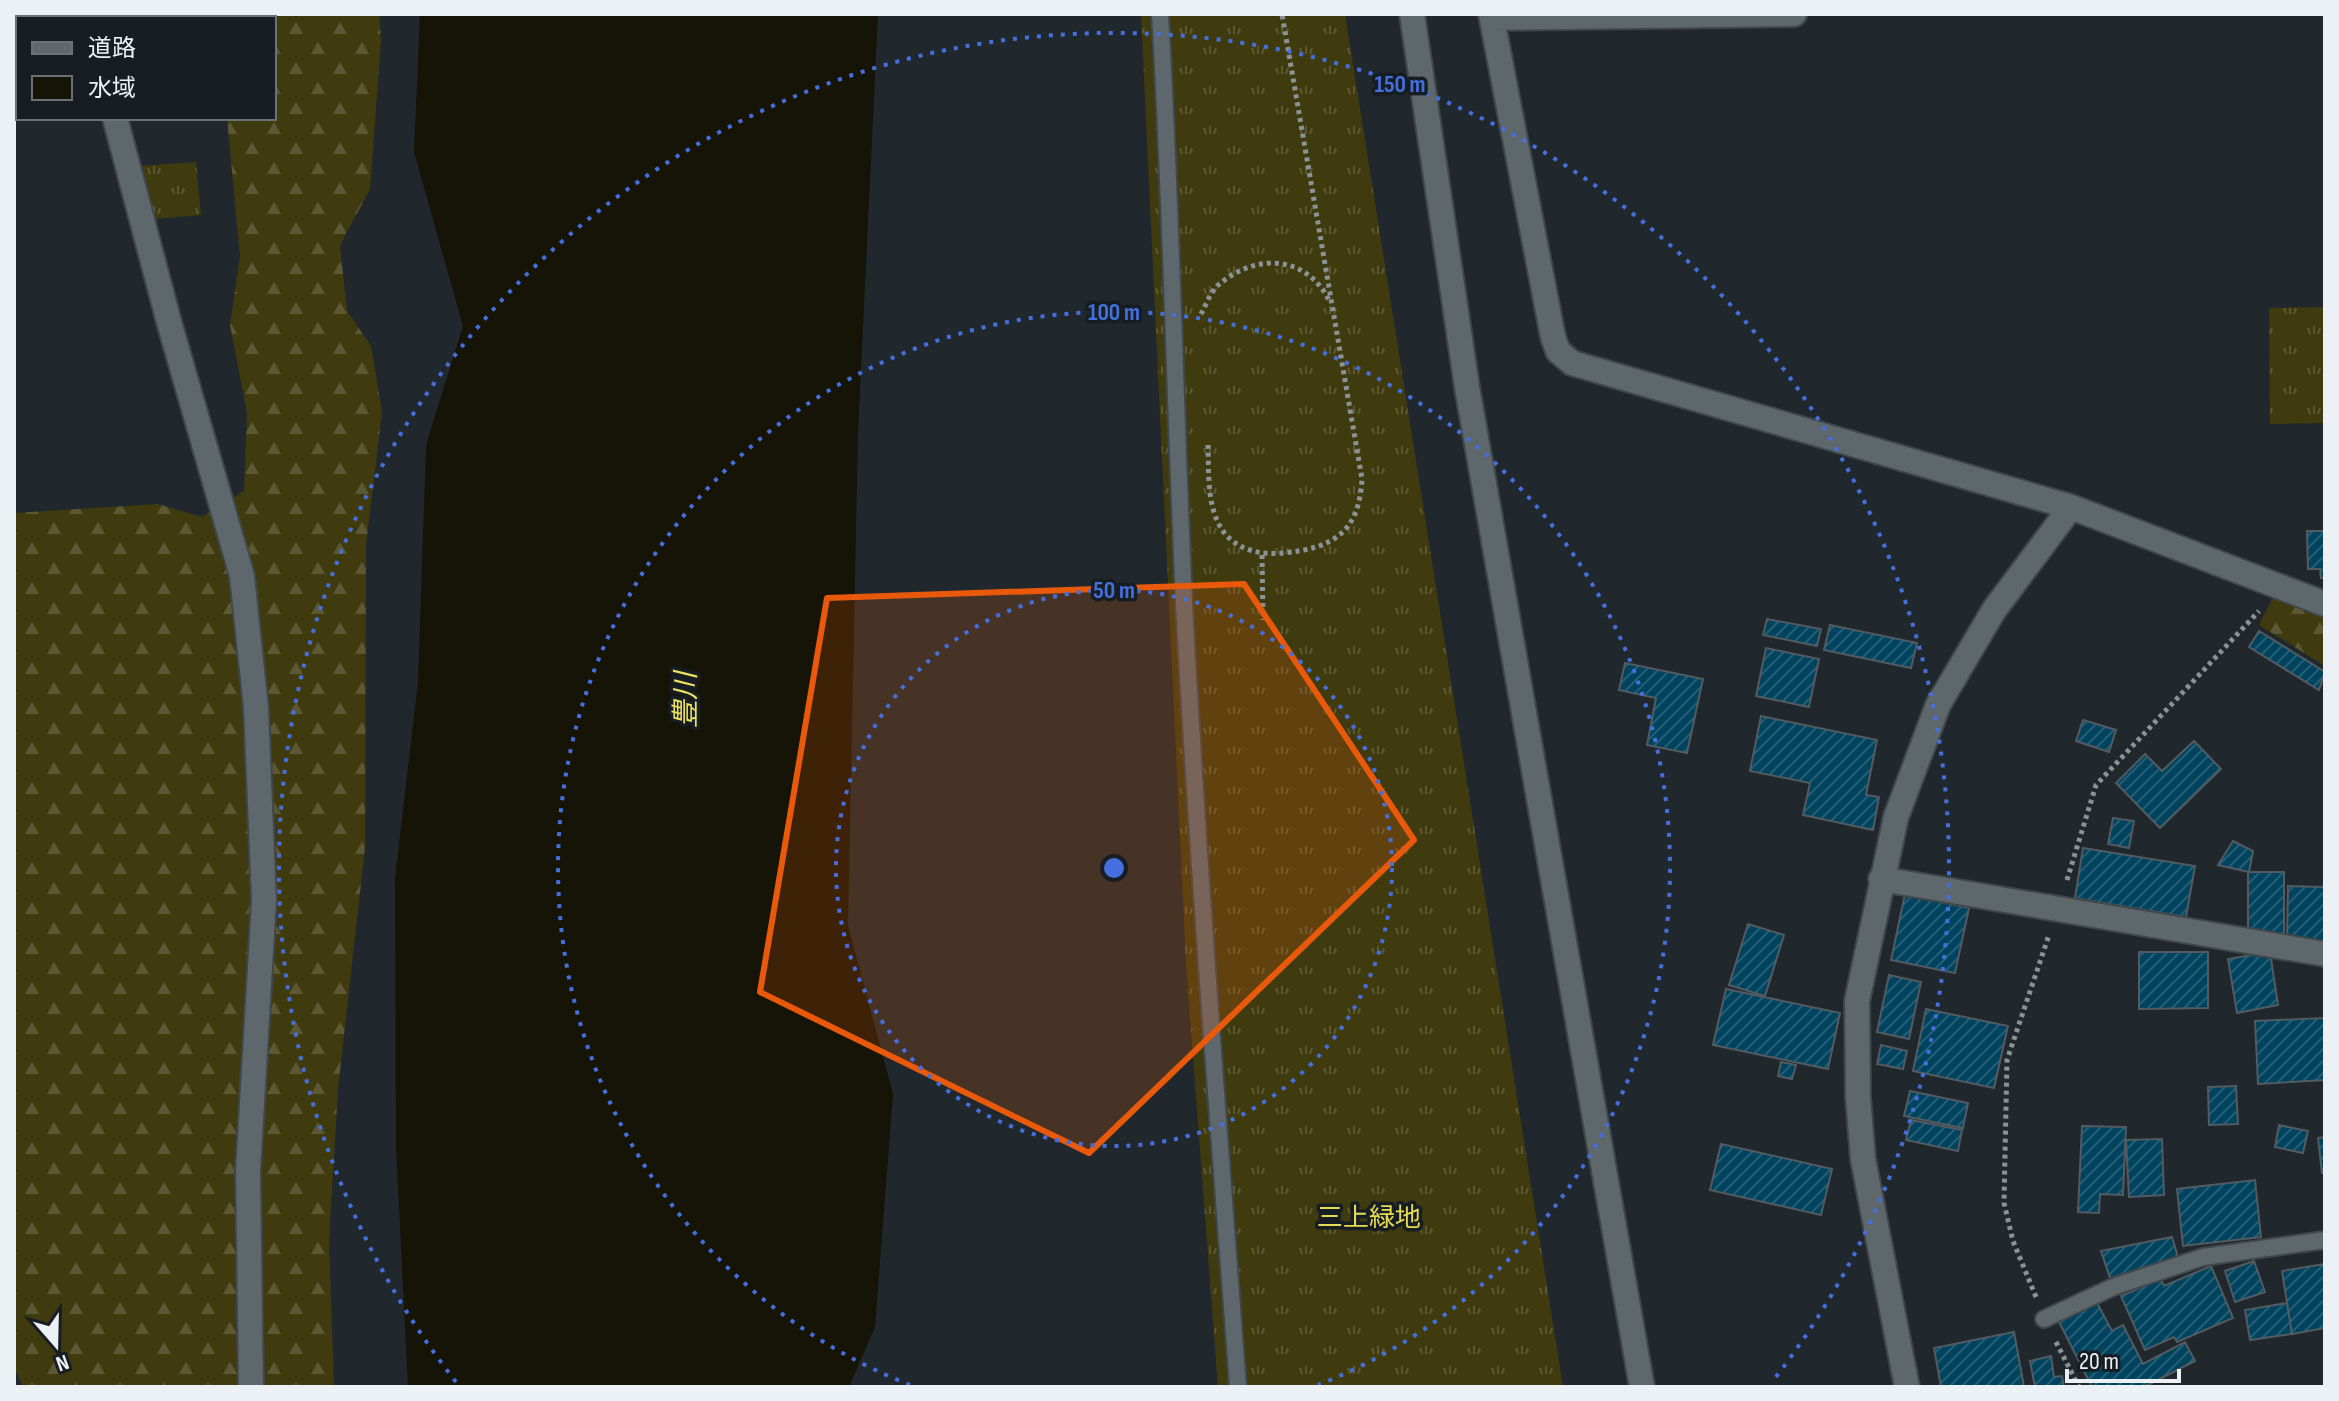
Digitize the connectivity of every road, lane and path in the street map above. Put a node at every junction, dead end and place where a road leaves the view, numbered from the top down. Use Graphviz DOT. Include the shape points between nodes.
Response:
graph roads {
  1 [pos="1160,14"];
  2 [pos="1282,14"];
  3 [pos="1412,14"];
  4 [pos="1794,14"];
  5 [pos="1491,16"];
  6 [pos="116,120"];
  7 [pos="1200,298"];
  8 [pos="1332,304"];
  9 [pos="1201,314"];
  10 [pos="1202,329"];
  11 [pos="1207,438"];
  12 [pos="2071,507"];
  13 [pos="1262,555"];
  14 [pos="2268,583"];
  15 [pos="2325,604"];
  16 [pos="1263,620"];
  17 [pos="1881,879"];
  18 [pos="2059,907"];
  19 [pos="2325,954"];
  20 [pos="2325,1240"];
  21 [pos="2044,1319"];
  22 [pos="251,1387"];
  23 [pos="1238,1387"];
  24 [pos="1642,1387"];
  25 [pos="1907,1387"];
  26 [pos="2079,1387"];
  1 -- 23 [label="lane" via="1186,626"];
  2 -- 8 [label="path"];
  3 -- 24 [label="street" via="1467,387"];
  4 -- 5 [label="street"];
  5 -- 12 [label="street" via="1553,337 1558,351 1572,363"];
  6 -- 22 [label="street" via="242,576 256,708 264,900 248,1171"];
  7 -- 9 [label="path"];
  8 -- 9 [label="path" via="1303,268 1277,263 1231,276 1214,288"];
  8 -- 13 [label="path" via="1361,499 1341,534 1318,550"];
  9 -- 10 [label="path"];
  11 -- 13 [label="path" via="1216,517 1226,535"];
  12 -- 14 [label="street"];
  12 -- 17 [label="street" via="1994,610 1938,705 1896,817"];
  13 -- 16 [label="path"];
  14 -- 15 [label="street"];
  14 -- 18 [label="path" via="2259,611 2096,785"];
  17 -- 18 [label="street"];
  17 -- 25 [label="street" via="1857,1001 1858,1097 1863,1159"];
  18 -- 19 [label="street"];
  18 -- 21 [label="path" via="2007,1060 2004,1203"];
  20 -- 21 [label="lane" via="2203,1257 2113,1287"];
  21 -- 26 [label="path"];
}
